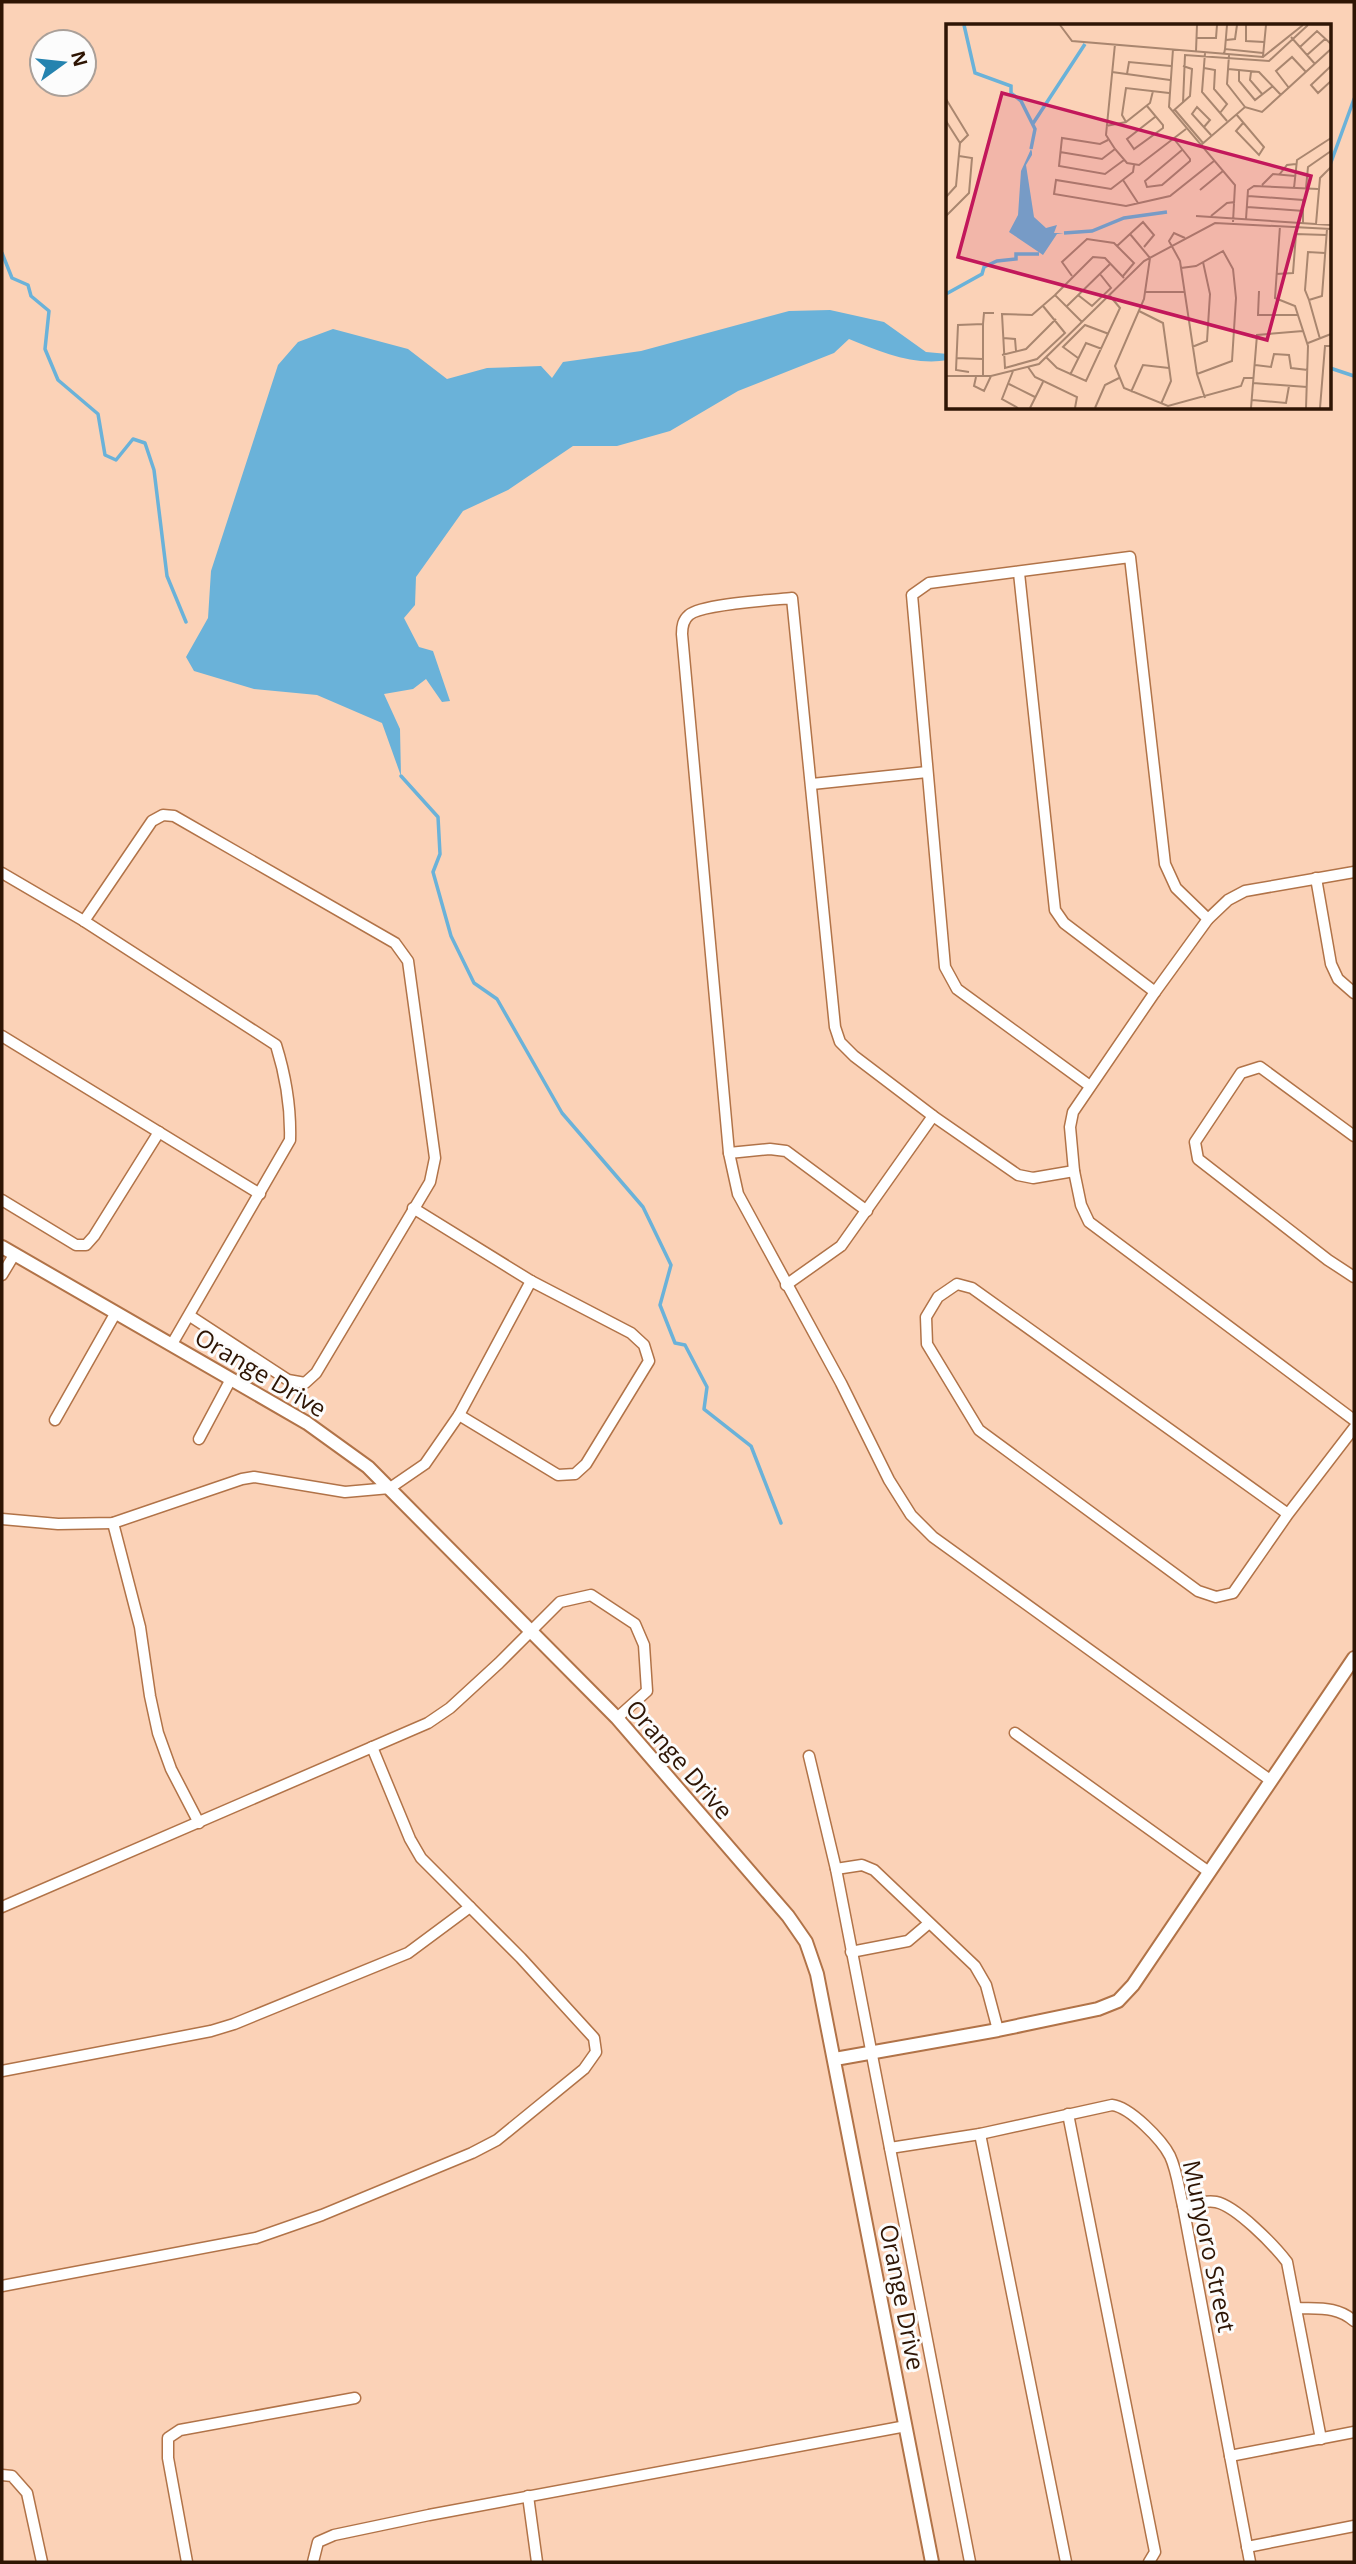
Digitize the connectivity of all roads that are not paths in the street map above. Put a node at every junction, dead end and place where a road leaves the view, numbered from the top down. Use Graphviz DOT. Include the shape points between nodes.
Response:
graph roads {
  1 [pos="1019,573"];
  2 [pos="927,772"];
  3 [pos="812,784"];
  4 [pos="1354,872"];
  5 [pos="2,873"];
  6 [pos="1316,878"];
  7 [pos="1208,919"];
  8 [pos="84,921"];
  9 [pos="1155,992"];
  10 [pos="1354,993"];
  11 [pos="2,1035"];
  12 [pos="1090,1086"];
  13 [pos="933,1116"];
  14 [pos="159,1132"];
  15 [pos="1354,1136"];
  16 [pos="729,1153"];
  17 [pos="1074,1171"];
  18 [pos="260,1194"];
  19 [pos="2,1200"];
  20 [pos="414,1208"];
  21 [pos="867,1210"];
  22 [pos="2,1247"];
  23 [pos="14,1255"];
  24 [pos="2,1275"];
  25 [pos="1354,1277"];
  26 [pos="531,1282"];
  27 [pos="786,1285"];
  28 [pos="115,1314"];
  29 [pos="190,1316"];
  30 [pos="172,1344"];
  31 [pos="231,1379"];
  32 [pos="459,1415"];
  33 [pos="55,1420"];
  34 [pos="1354,1420"];
  35 [pos="1354,1428"];
  36 [pos="199,1439"];
  37 [pos="390,1488"];
  38 [pos="1288,1514"];
  39 [pos="2,1519"];
  40 [pos="113,1523"];
  41 [pos="530,1630"];
  42 [pos="1354,1658"];
  43 [pos="617,1718"];
  44 [pos="1015,1733"];
  45 [pos="372,1747"];
  46 [pos="809,1756"];
  47 [pos="1270,1780"];
  48 [pos="199,1823"];
  49 [pos="836,1870"];
  50 [pos="1209,1872"];
  51 [pos="2,1907"];
  52 [pos="470,1907"];
  53 [pos="928,1924"];
  54 [pos="851,1952"];
  55 [pos="998,2030"];
  56 [pos="870,2052"];
  57 [pos="835,2059"];
  58 [pos="2,2071"];
  59 [pos="1068,2114"];
  60 [pos="980,2134"];
  61 [pos="890,2148"];
  62 [pos="1183,2206"];
  63 [pos="2,2286"];
  64 [pos="1297,2308"];
  65 [pos="1354,2321"];
  66 [pos="355,2398"];
  67 [pos="906,2426"];
  68 [pos="1354,2432"];
  69 [pos="1321,2439"];
  70 [pos="1230,2456"];
  71 [pos="2,2475"];
  72 [pos="528,2496"];
  73 [pos="1354,2526"];
  74 [pos="1247,2547"];
  75 [pos="42,2562"];
  76 [pos="187,2562"];
  77 [pos="313,2562"];
  78 [pos="537,2562"];
  79 [pos="932,2562"];
  80 [pos="970,2562"];
  81 [pos="1066,2562"];
  82 [pos="1149,2562"];
  83 [pos="1250,2562"];
  1 -- 2 [label="street" via="929,583 912,595"];
  1 -- 7 [label="street" via="1130,557 1165,864 1176,888"];
  1 -- 9 [label="street" via="1055,910 1064,923"];
  2 -- 3 [label="street"];
  2 -- 12 [label="street" via="945,967 957,989"];
  3 -- 13 [label="street" via="837,1036 854,1056"];
  3 -- 16 [label="street" via="792,598 703,609 687,616 682,634"];
  4 -- 6 [label="street"];
  5 -- 8 [label="street"];
  6 -- 7 [label="street" via="1245,891"];
  6 -- 10 [label="street" via="1331,964 1338,979"];
  7 -- 9 [label="street"];
  8 -- 18 [label="street" via="276,1045 291,1113 290,1140"];
  8 -- 20 [label="street" via="152,821 163,815 174,816 395,943 408,961 435,1158 430,1182"];
  9 -- 12 [label="street"];
  11 -- 14 [label="street"];
  12 -- 17 [label="street" via="1072,1119"];
  13 -- 17 [label="street" via="1025,1178"];
  13 -- 21 [label="street"];
  14 -- 18 [label="street"];
  14 -- 19 [label="street" via="86,1245 76,1245"];
  15 -- 25 [label="street" via="1260,1067 1241,1073 1195,1142 1198,1160"];
  16 -- 21 [label="street" via="786,1151"];
  16 -- 27 [label="street" via="738,1194"];
  17 -- 34 [label="street" via="1081,1205 1095,1228"];
  18 -- 29 [label="street"];
  20 -- 26 [label="street"];
  20 -- 29 [label="street" via="316,1373 304,1383 288,1380"];
  21 -- 27 [label="street" via="837,1250"];
  22 -- 23 [label="street, Orange Drive"];
  23 -- 24 [label="street"];
  23 -- 28 [label="street, Orange Drive"];
  26 -- 32 [label="street"];
  26 -- 32 [label="street" via="631,1333 644,1345 649,1362 586,1464 575,1474 558,1475"];
  27 -- 47 [label="street" via="894,1489 923,1528"];
  28 -- 30 [label="street, Orange Drive"];
  28 -- 33 [label="street"];
  29 -- 30 [label="street"];
  30 -- 31 [label="street, Orange Drive"];
  31 -- 36 [label="street"];
  31 -- 37 [label="street, Orange Drive" via="330,1438"];
  32 -- 37 [label="street" via="425,1464"];
  35 -- 38 [label="street"];
  37 -- 40 [label="street" via="345,1492 242,1479"];
  37 -- 41 [label="street, Orange Drive"];
  38 -- 38 [label="street" via="1233,1593 1216,1597 1198,1591 979,1430 927,1344 926,1317 938,1297 957,1284 972,1288"];
  39 -- 40 [label="street"];
  40 -- 48 [label="street" via="140,1627 158,1733"];
  41 -- 43 [label="street, Orange Drive"];
  41 -- 43 [label="street" via="560,1602 591,1595 635,1624 644,1645 647,1691"];
  41 -- 45 [label="street" via="450,1709"];
  42 -- 47 [label="street"];
  43 -- 57 [label="street, Orange Drive" via="806,1942"];
  44 -- 50 [label="street"];
  45 -- 48 [label="street"];
  45 -- 52 [label="street" via="416,1850"];
  46 -- 49 [label="street"];
  47 -- 50 [label="street"];
  48 -- 51 [label="street"];
  49 -- 53 [label="street" via="862,1865 874,1870"];
  49 -- 54 [label="street"];
  50 -- 55 [label="street" via="1118,2001"];
  52 -- 58 [label="street" via="408,1953 234,2024"];
  52 -- 63 [label="street" via="594,2038 596,2052 584,2069 513,2130 472,2153 256,2238"];
  53 -- 54 [label="street" via="908,1941"];
  53 -- 55 [label="street" via="979,1972"];
  54 -- 56 [label="street"];
  55 -- 56 [label="street"];
  56 -- 57 [label="street"];
  56 -- 61 [label="street"];
  57 -- 67 [label="street, Orange Drive"];
  59 -- 60 [label="street, Munyoro Street"];
  59 -- 62 [label="street, Munyoro Street" via="1112,2105 1128,2110 1169,2154"];
  59 -- 82 [label="street" via="1155,2552"];
  60 -- 61 [label="street, Munyoro Street"];
  60 -- 81 [label="street"];
  61 -- 80 [label="street"];
  62 -- 64 [label="street" via="1211,2201 1227,2205 1245,2221 1286,2262"];
  62 -- 70 [label="street, Munyoro Street"];
  64 -- 65 [label="street" via="1334,2309"];
  64 -- 69 [label="street"];
  66 -- 76 [label="street" via="180,2430 168,2438"];
  67 -- 72 [label="street"];
  67 -- 79 [label="street, Orange Drive"];
  68 -- 69 [label="street"];
  69 -- 70 [label="street"];
  70 -- 74 [label="street, Munyoro Street"];
  71 -- 75 [label="street" via="12,2476 27,2493"];
  72 -- 77 [label="street" via="334,2535 318,2542"];
  72 -- 78 [label="street"];
  73 -- 74 [label="street"];
  74 -- 83 [label="street, Munyoro Street"];
}
